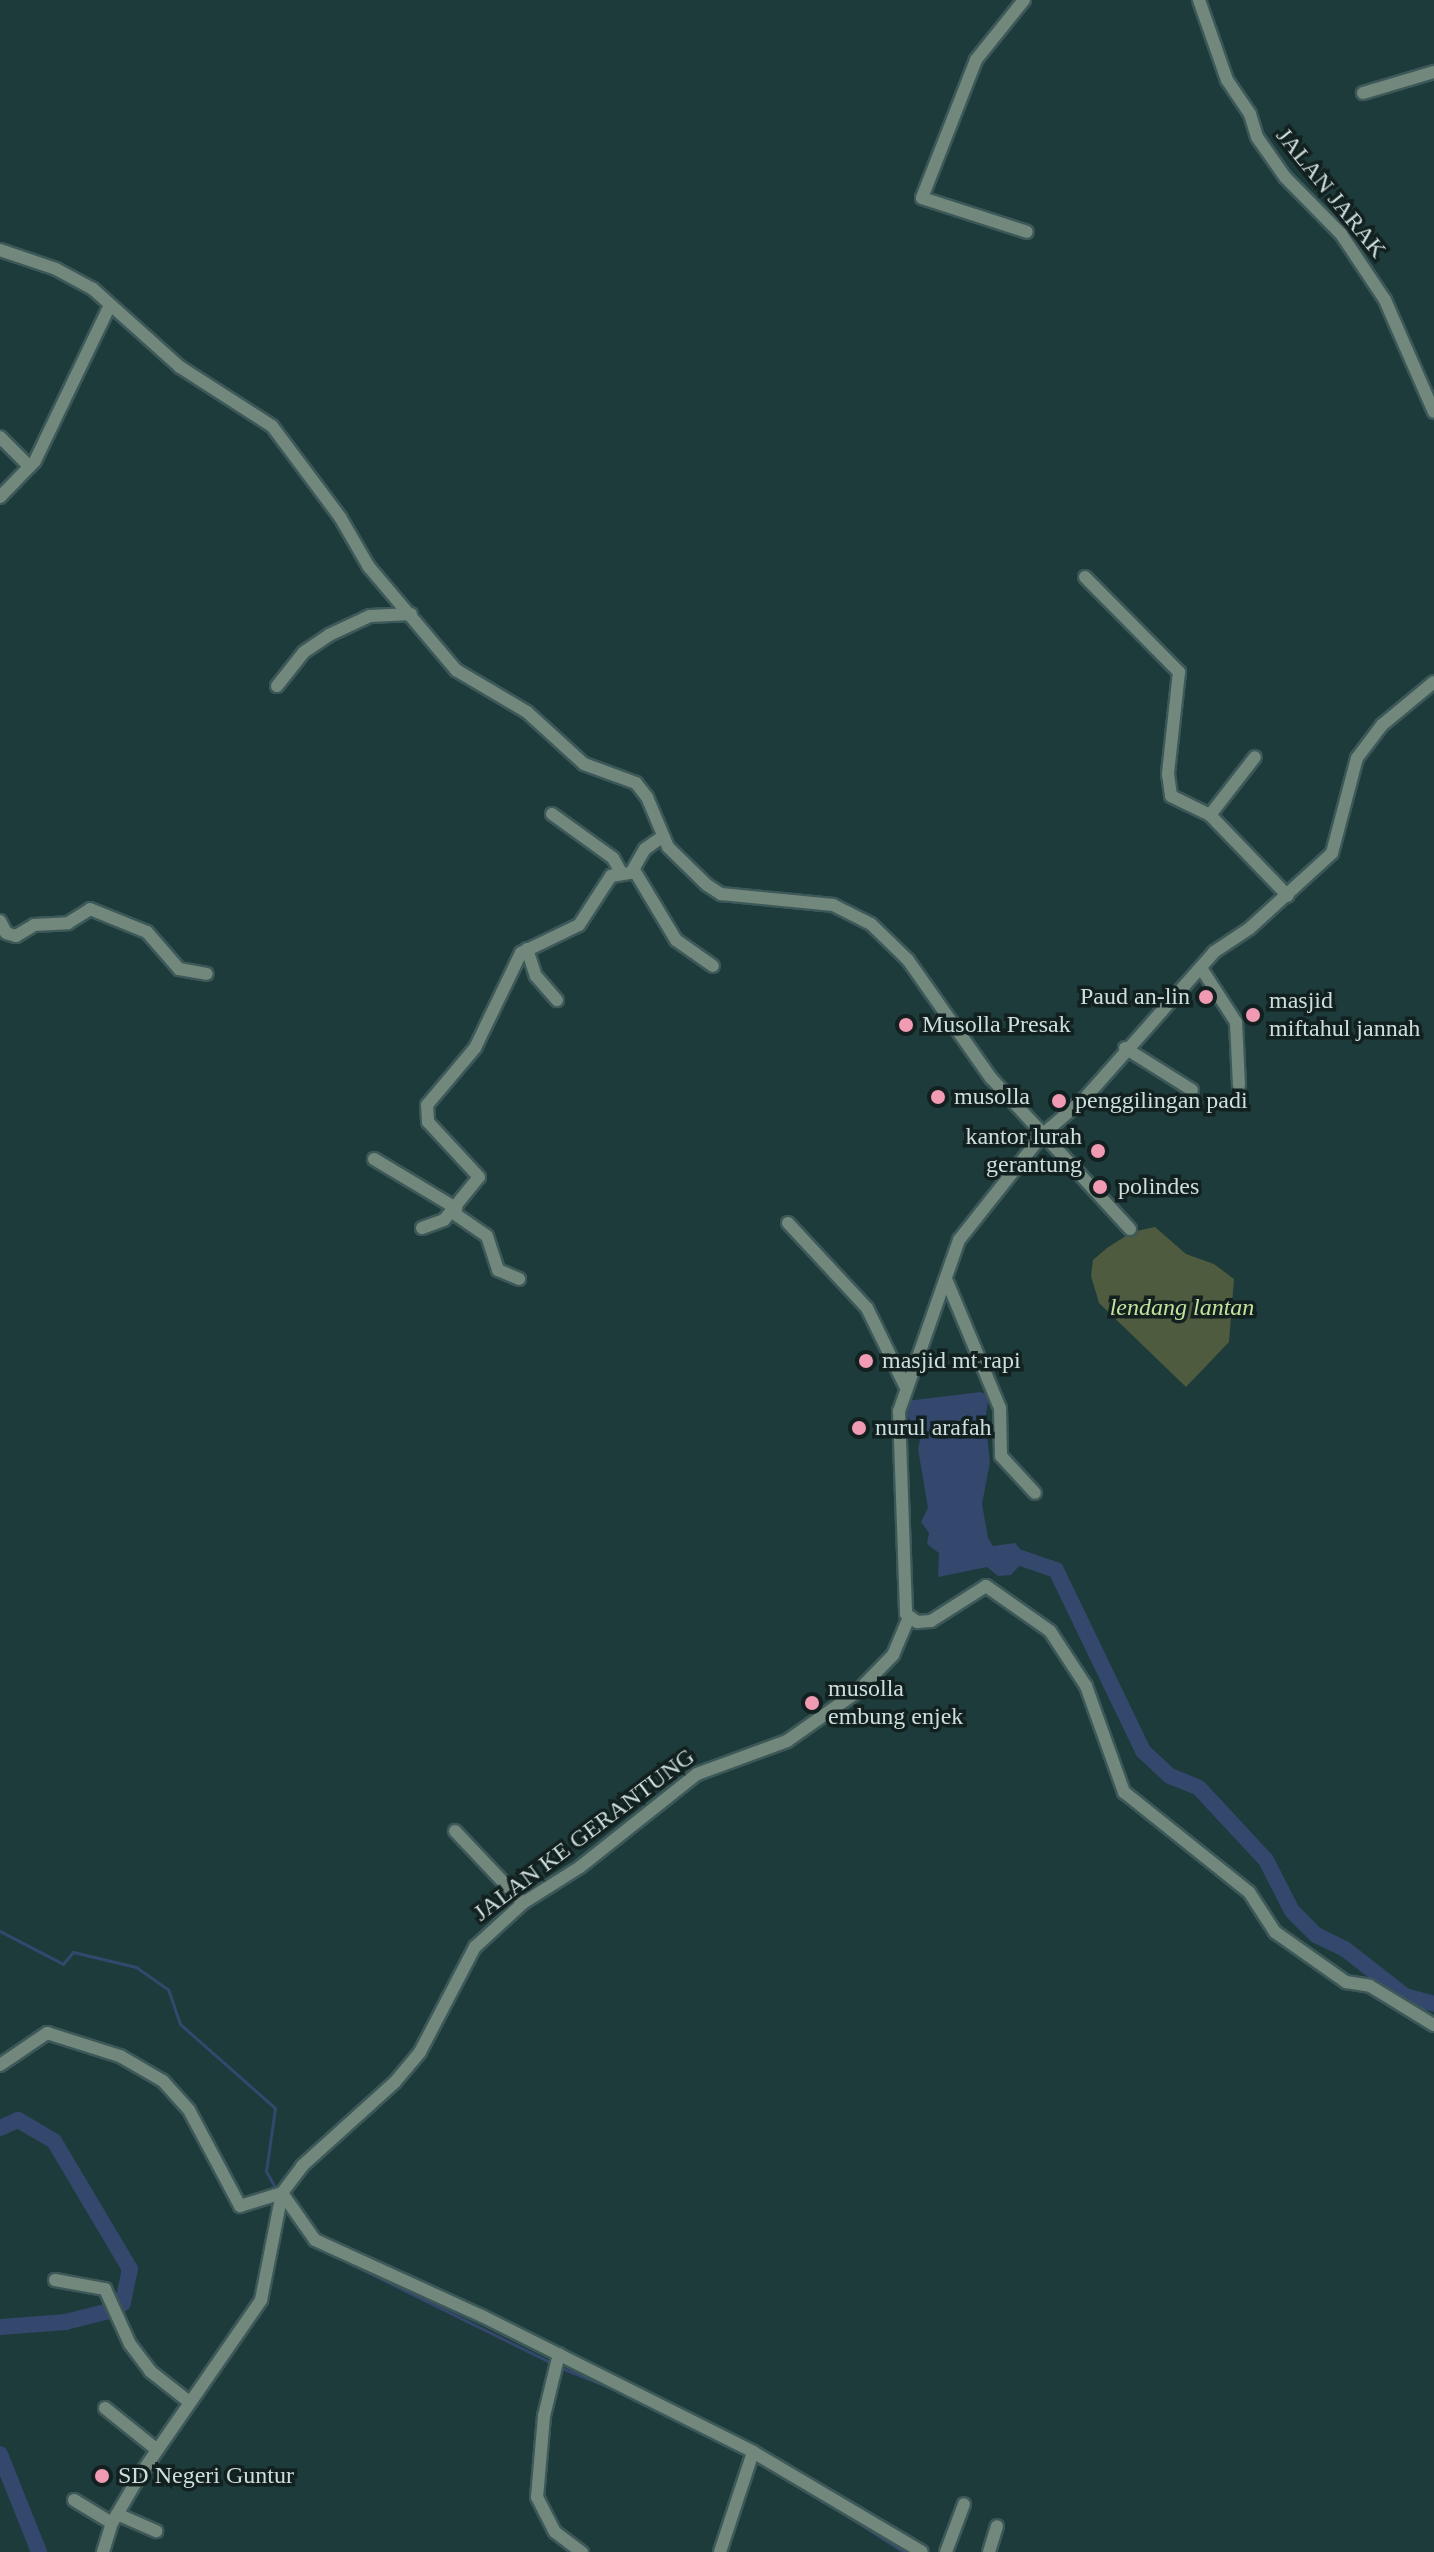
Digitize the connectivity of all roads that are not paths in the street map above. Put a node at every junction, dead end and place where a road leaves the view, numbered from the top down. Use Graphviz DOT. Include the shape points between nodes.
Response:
graph roads {
  1 [pos="1024,0"];
  2 [pos="1199,0"];
  3 [pos="1434,72"];
  4 [pos="1363,93"];
  5 [pos="1027,232"];
  6 [pos="0,250"];
  7 [pos="110,305"];
  8 [pos="1434,412"];
  9 [pos="0,437"];
  10 [pos="30,467"];
  11 [pos="0,497"];
  12 [pos="1085,577"];
  13 [pos="411,614"];
  14 [pos="1434,682"];
  15 [pos="277,686"];
  16 [pos="1255,757"];
  17 [pos="552,814"];
  18 [pos="1210,815"];
  19 [pos="662,837"];
  20 [pos="628,872"];
  21 [pos="1288,896"];
  22 [pos="0,921"];
  23 [pos="527,949"];
  24 [pos="713,966"];
  25 [pos="1201,968"];
  26 [pos="207,974"];
  27 [pos="557,1000"];
  28 [pos="1125,1048"];
  29 [pos="1239,1085"];
  30 [pos="1192,1090"];
  31 [pos="1043,1134"];
  32 [pos="374,1159"];
  33 [pos="454,1210"];
  34 [pos="788,1223"];
  35 [pos="422,1228"];
  36 [pos="1130,1229"];
  37 [pos="519,1279"];
  38 [pos="946,1279"];
  39 [pos="906,1388"];
  40 [pos="1035,1493"];
  41 [pos="908,1619"];
  42 [pos="455,1831"];
  43 [pos="523,1903"];
  44 [pos="1434,2025"];
  45 [pos="0,2065"];
  46 [pos="282,2193"];
  47 [pos="55,2280"];
  48 [pos="556,2363"];
  49 [pos="188,2401"];
  50 [pos="105,2408"];
  51 [pos="156,2449"];
  52 [pos="751,2455"];
  53 [pos="74,2500"];
  54 [pos="964,2504"];
  55 [pos="114,2518"];
  56 [pos="997,2526"];
  57 [pos="156,2531"];
  58 [pos="103,2552"];
  59 [pos="582,2552"];
  60 [pos="720,2552"];
  61 [pos="922,2552"];
  62 [pos="946,2552"];
  63 [pos="989,2552"];
  1 -- 5 [label="street" via="976,60 922,198"];
  2 -- 8 [label="street, JALAN JARAK" via="1227,80 1257,137 1285,177 1341,234 1385,300"];
  3 -- 4 [label="street"];
  6 -- 7 [label="street" via="56,269"];
  7 -- 10 [label="street"];
  7 -- 13 [label="street" via="180,367 272,426 340,517 369,567"];
  9 -- 10 [label="street"];
  10 -- 11 [label="street"];
  12 -- 18 [label="street" via="1177,667 1180,691 1168,791 1182,805"];
  13 -- 15 [label="street" via="370,616 337,631 304,652"];
  13 -- 19 [label="street" via="464,678 527,712 584,764 636,783"];
  14 -- 21 [label="street" via="1364,747 1351,774 1334,850"];
  16 -- 18 [label="street"];
  17 -- 20 [label="street"];
  18 -- 21 [label="street"];
  19 -- 20 [label="street"];
  19 -- 31 [label="street" via="692,874 721,894 833,905 871,924 908,960 991,1078"];
  20 -- 23 [label="street" via="611,876 579,925"];
  20 -- 24 [label="street" via="676,940"];
  21 -- 25 [label="street" via="1214,952"];
  22 -- 26 [label="street" via="6,933 16,936 34,925 68,923 90,909 147,932 179,969"];
  23 -- 27 [label="street" via="536,976"];
  23 -- 33 [label="street" via="475,1048 426,1110 428,1122 478,1172 477,1183"];
  25 -- 28 [label="street"];
  25 -- 29 [label="street" via="1236,1022"];
  28 -- 30 [label="street"];
  28 -- 31 [label="street" via="1080,1103"];
  31 -- 36 [label="street"];
  31 -- 38 [label="street" via="959,1240"];
  32 -- 33 [label="street"];
  33 -- 35 [label="street" via="440,1224"];
  33 -- 37 [label="street" via="487,1236 498,1270"];
  34 -- 39 [label="street" via="867,1308"];
  38 -- 39 [label="street"];
  38 -- 40 [label="street" via="1000,1408 1001,1456"];
  39 -- 41 [label="street" via="898,1449"];
  41 -- 43 [label="street, JALAN KE GERANTUNG" via="883,1668 827,1714 787,1741 697,1774 580,1867"];
  41 -- 44 [label="street" via="931,1621 986,1586 1050,1631 1082,1677 1124,1792 1249,1892 1275,1932 1346,1982 1370,1986"];
  42 -- 43 [label="street"];
  43 -- 46 [label="street, JALAN KE GERANTUNG" via="475,1947 453,1980 424,2045 395,2082 302,2166"];
  45 -- 46 [label="street" via="47,2033 120,2056 163,2081 189,2110 240,2206"];
  46 -- 48 [label="street" via="315,2240"];
  46 -- 49 [label="street, JALAN KE GERANTUNG" via="261,2300"];
  47 -- 49 [label="street" via="105,2289 150,2371"];
  48 -- 52 [label="street"];
  48 -- 59 [label="street" via="537,2497 555,2532"];
  49 -- 51 [label="street, JALAN KE GERANTUNG"];
  50 -- 51 [label="street"];
  51 -- 55 [label="street, JALAN KE GERANTUNG"];
  52 -- 60 [label="street"];
  52 -- 61 [label="street"];
  53 -- 55 [label="street"];
  54 -- 62 [label="street"];
  55 -- 57 [label="street"];
  55 -- 58 [label="street, JALAN KE GERANTUNG"];
  56 -- 63 [label="street"];
}
